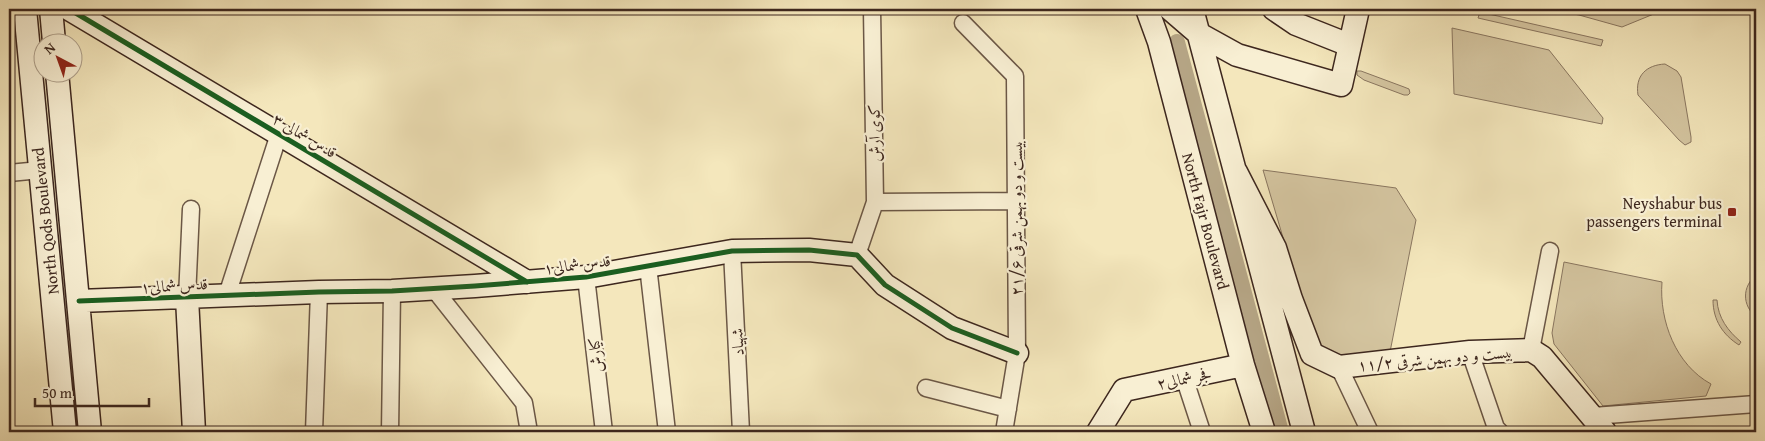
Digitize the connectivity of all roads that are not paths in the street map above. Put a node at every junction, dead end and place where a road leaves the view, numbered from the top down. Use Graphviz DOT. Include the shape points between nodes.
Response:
graph roads {
  1 [pos="25,9"];
  2 [pos="52,9"];
  3 [pos="70,9"];
  4 [pos="872,9"];
  5 [pos="1148,9"];
  6 [pos="1170,9"];
  7 [pos="1192,9"];
  8 [pos="1274,9"];
  9 [pos="1358,9"];
  10 [pos="963,23"];
  11 [pos="53,32"];
  12 [pos="1199,34"];
  13 [pos="1349,44"];
  14 [pos="1237,55"];
  15 [pos="58,82"];
  16 [pos="1217,107"];
  17 [pos="61,124"];
  18 [pos="36,126"];
  19 [pos="279,134"];
  20 [pos="40,170"];
  21 [pos="1236,172"];
  22 [pos="9,173"];
  23 [pos="1016,201"];
  24 [pos="876,202"];
  25 [pos="191,209"];
  26 [pos="732,251"];
  27 [pos="1550,251"];
  28 [pos="857,255"];
  29 [pos="648,266"];
  30 [pos="586,278"];
  31 [pos="527,282"];
  32 [pos="434,289"];
  33 [pos="392,291"];
  34 [pos="319,292"];
  35 [pos="227,295"];
  36 [pos="187,298"];
  37 [pos="79,301"];
  38 [pos="1531,350"];
  39 [pos="1470,352"];
  40 [pos="1017,353"];
  41 [pos="1244,366"];
  42 [pos="1339,367"];
  43 [pos="1184,377"];
  44 [pos="926,388"];
  45 [pos="1756,404"];
  46 [pos="1008,409"];
  47 [pos="1599,424"];
  48 [pos="65,432"];
  49 [pos="90,432"];
  50 [pos="194,432"];
  51 [pos="314,432"];
  52 [pos="390,432"];
  53 [pos="529,432"];
  54 [pos="604,432"];
  55 [pos="667,432"];
  56 [pos="741,432"];
  57 [pos="1004,432"];
  58 [pos="1098,432"];
  59 [pos="1202,432"];
  60 [pos="1264,432"];
  61 [pos="1304,432"];
  62 [pos="1370,432"];
  63 [pos="1500,432"];
  1 -- 18 [label="street, North Qods Boulevard"];
  2 -- 11 [label="street"];
  3 -- 19 [label="street, قدس شمالی ۳"];
  4 -- 24 [label="street, کوی آرش"];
  5 -- 41 [label="street, North Fajr Boulevard"];
  6 -- 12 [label="street"];
  7 -- 12 [label="street"];
  8 -- 13 [label="street" via="1296,24"];
  9 -- 13 [label="street"];
  10 -- 23 [label="street, بیست و دو بهمن شرقی ۲۱/۶" via="1015,76"];
  12 -- 14 [label="street"];
  12 -- 16 [label="street"];
  13 -- 14 [label="street" via="1341,85"];
  14 -- 16 [label="street" via="1220,69"];
  15 -- 17 [label="street, North Qods Boulevard"];
  16 -- 21 [label="street"];
  17 -- 18 [label="street"];
  17 -- 37 [label="street, North Qods Boulevard"];
  18 -- 20 [label="street, North Qods Boulevard"];
  19 -- 31 [label="street, قدس شمالی ۳"];
  19 -- 35 [label="street"];
  20 -- 22 [label="street"];
  20 -- 48 [label="street, North Qods Boulevard"];
  21 -- 42 [label="street" via="1275,248 1290,299 1312,354"];
  21 -- 61 [label="street"];
  23 -- 24 [label="street"];
  23 -- 40 [label="street, بیست و دو بهمن شرقی ۲۱/۶"];
  24 -- 28 [label="street, کوی آرش"];
  25 -- 36 [label="street"];
  26 -- 28 [label="street, قدس شمالی۱" via="810,250"];
  26 -- 29 [label="street, قدس شمالی۱"];
  26 -- 56 [label="street, شهیاد"];
  27 -- 38 [label="street"];
  28 -- 40 [label="street" via="885,285 952,328"];
  29 -- 30 [label="street, قدس شمالی۱"];
  29 -- 55 [label="street"];
  30 -- 31 [label="street, قدس شمالی۱"];
  30 -- 54 [label="street, کیارش"];
  31 -- 32 [label="street, قدس شمالی۱"];
  32 -- 33 [label="street, قدس شمالی۱"];
  32 -- 53 [label="street" via="524,403"];
  33 -- 34 [label="street, قدس شمالی۱"];
  33 -- 52 [label="street"];
  34 -- 35 [label="street, قدس شمالی۱"];
  34 -- 51 [label="street"];
  35 -- 36 [label="street, قدس شمالی۱"];
  36 -- 37 [label="street, قدس شمالی۱"];
  36 -- 50 [label="street"];
  37 -- 49 [label="street, North Qods Boulevard"];
  38 -- 39 [label="street, بیست و دو بهمن شرقی ۱۱/۲"];
  38 -- 47 [label="street" via="1542,357"];
  39 -- 42 [label="street, بیست و دو بهمن شرقی ۱۱/۲"];
  39 -- 63 [label="street"];
  40 -- 46 [label="street, بیست و دو بهمن شرقی ۲۱/۶"];
  41 -- 43 [label="street, فجر شمالی۲"];
  41 -- 60 [label="street, North Fajr Boulevard"];
  42 -- 62 [label="street"];
  43 -- 58 [label="street, فجر شمالی۲" via="1124,390"];
  43 -- 59 [label="street"];
  44 -- 46 [label="street"];
  45 -- 47 [label="street"];
  46 -- 57 [label="street, بیست و دو بهمن شرقی ۲۱/۶"];
}
